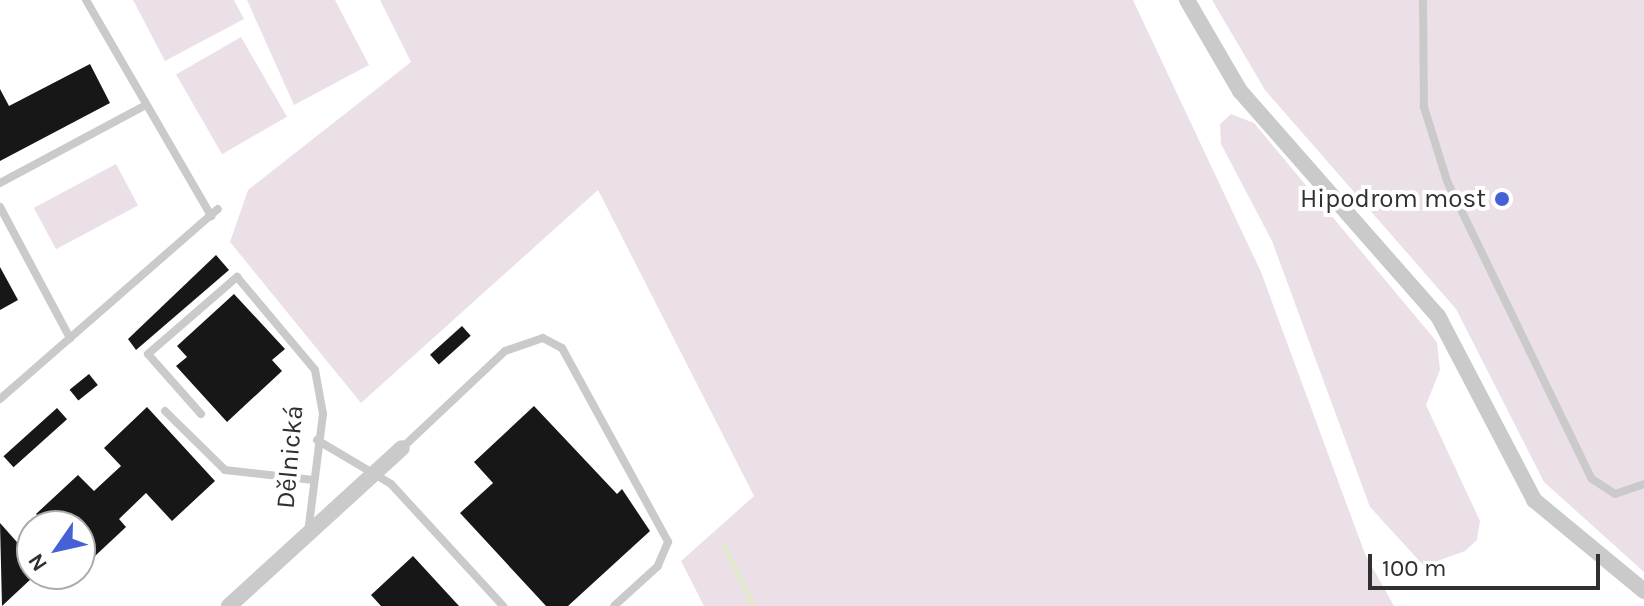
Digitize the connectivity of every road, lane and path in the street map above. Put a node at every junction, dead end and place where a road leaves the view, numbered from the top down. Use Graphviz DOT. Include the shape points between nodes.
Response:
graph roads {
  1 [pos="86,0"];
  2 [pos="1187,0"];
  3 [pos="1423,0"];
  4 [pos="146,105"];
  5 [pos="0,183"];
  6 [pos="0,207"];
  7 [pos="10,229"];
  8 [pos="0,234"];
  9 [pos="70,338"];
  10 [pos="0,399"];
  11 [pos="165,411"];
  12 [pos="201,414"];
  13 [pos="317,440"];
  14 [pos="402,448"];
  15 [pos="370,477"];
  16 [pos="313,480"];
  17 [pos="1644,484"];
  18 [pos="308,535"];
  19 [pos="1644,591"];
  20 [pos="229,606"];
  21 [pos="503,606"];
  22 [pos="614,606"];
  1 -- 4 [label="lane"];
  2 -- 19 [label="street" via="1240,91 1438,316 1534,500"];
  3 -- 17 [label="lane" via="1424,107 1447,181 1592,479 1615,494"];
  4 -- 5 [label="lane"];
  4 -- 9 [label="lane" via="214,212"];
  6 -- 7 [label="lane"];
  7 -- 8 [label="lane"];
  7 -- 9 [label="lane"];
  9 -- 10 [label="lane"];
  11 -- 16 [label="lane" via="225,470"];
  12 -- 13 [label="lane, Dělnická" via="148,354 237,277 315,370 323,414"];
  13 -- 15 [label="lane"];
  13 -- 16 [label="lane, Dělnická"];
  14 -- 15 [label="street, Dělnická"];
  14 -- 22 [label="lane" via="505,351 526,338 562,348 668,542 658,566"];
  15 -- 18 [label="street, Dělnická"];
  15 -- 21 [label="lane" via="411,504"];
  16 -- 18 [label="lane, Dělnická"];
  18 -- 20 [label="street, Dělnická"];
}
